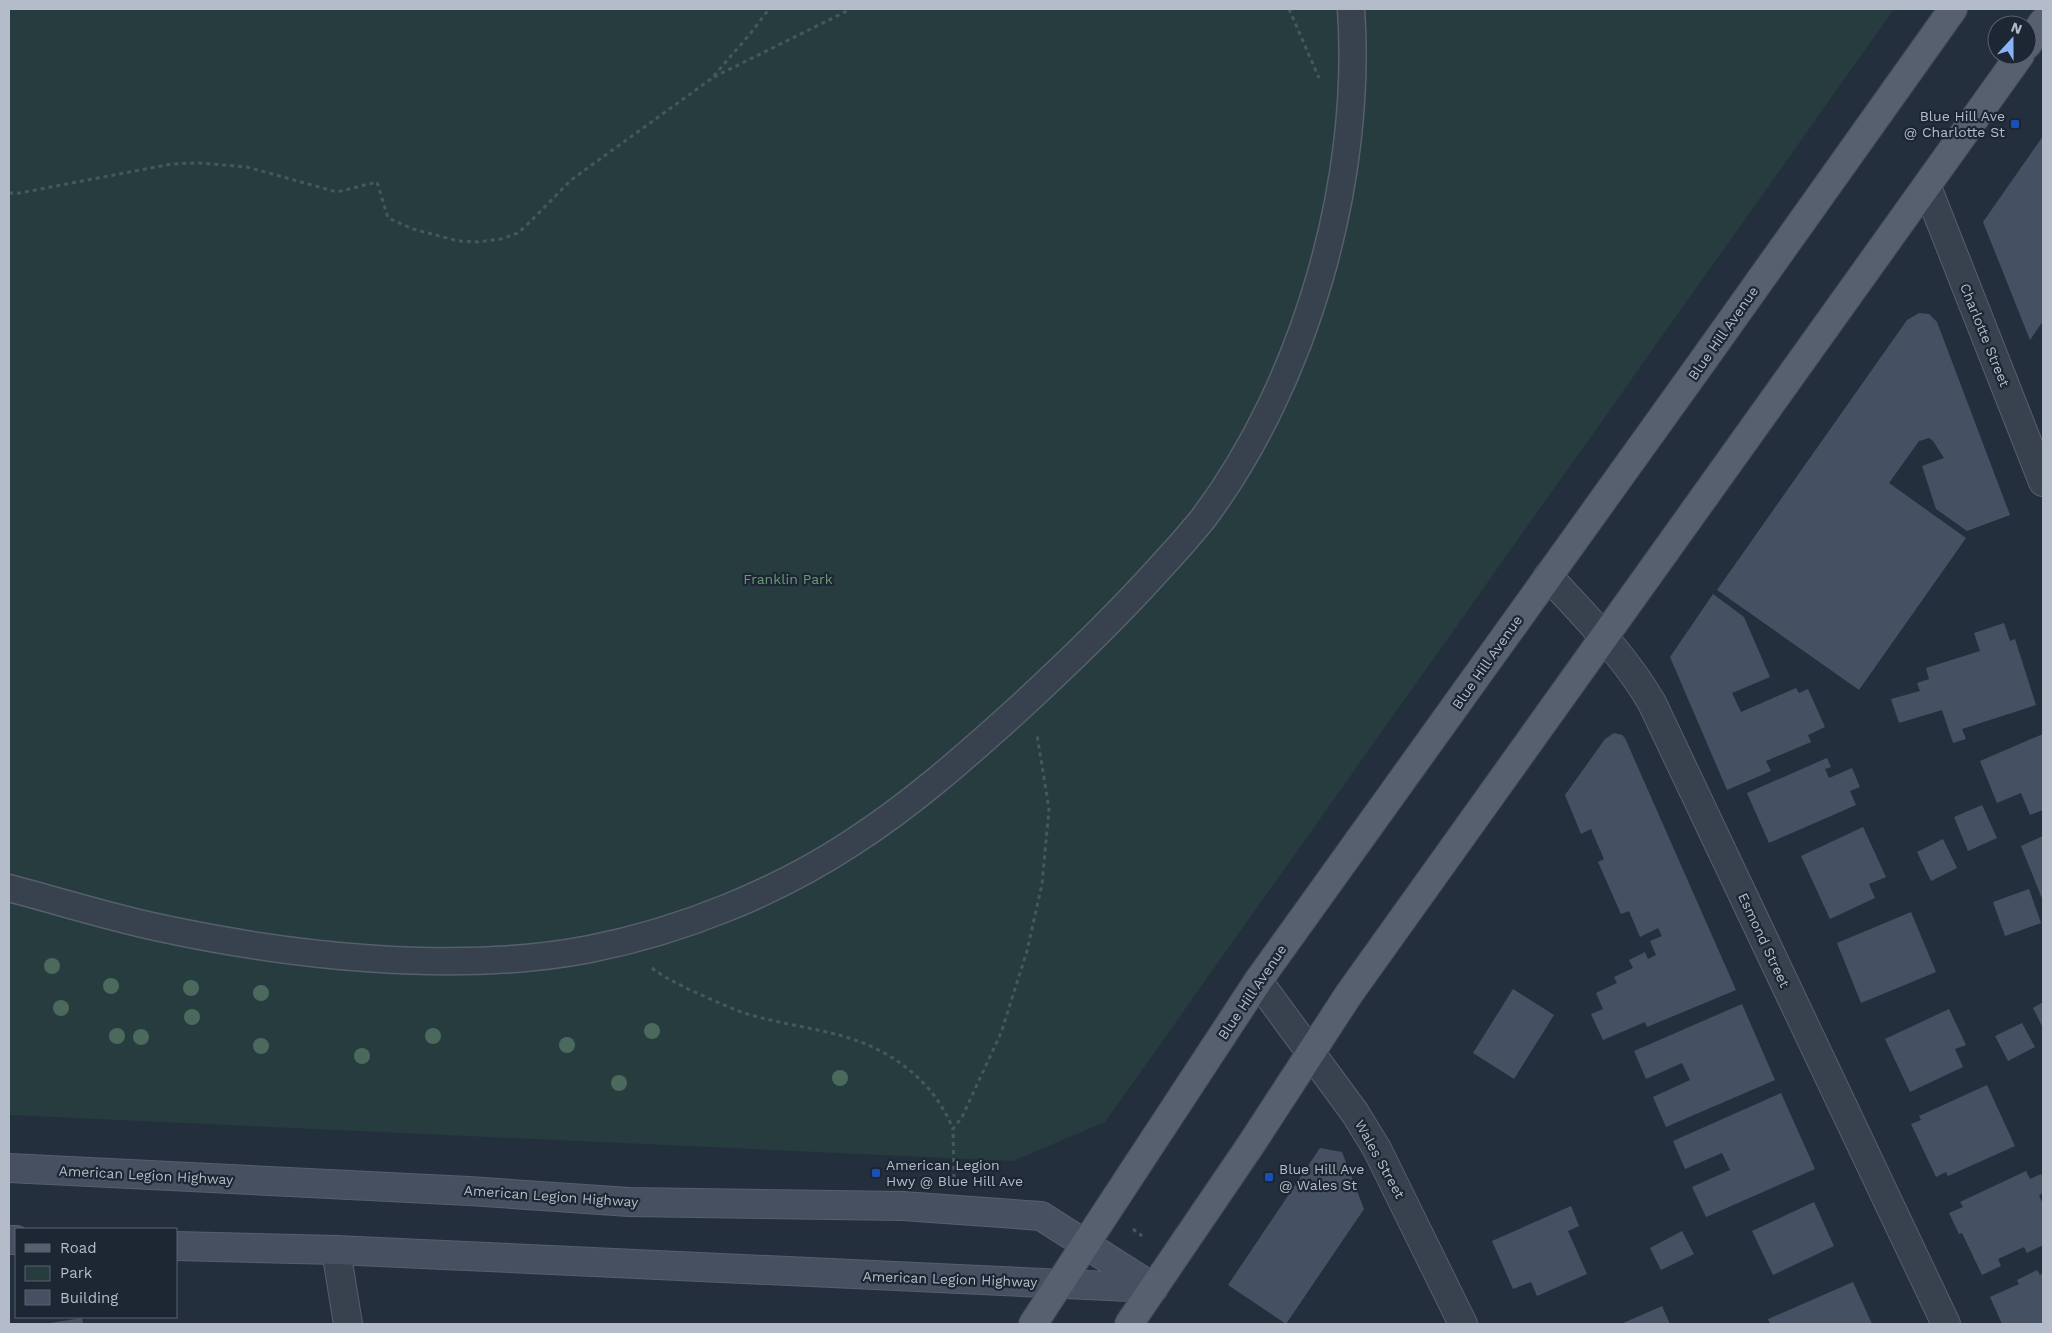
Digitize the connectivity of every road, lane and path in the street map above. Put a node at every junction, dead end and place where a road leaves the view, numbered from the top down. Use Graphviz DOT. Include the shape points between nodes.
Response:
graph roads {
  1 [pos="769,9"];
  2 [pos="851,9"];
  3 [pos="1351,9"];
  4 [pos="1953,9"];
  5 [pos="2013,65"];
  6 [pos="711,79"];
  7 [pos="1927,187"];
  8 [pos="9,193"];
  9 [pos="2043,482"];
  10 [pos="1548,576"];
  11 [pos="1603,637"];
  12 [pos="1030,698"];
  13 [pos="9,888"];
  14 [pos="621,941"];
  15 [pos="1258,981"];
  16 [pos="1311,1053"];
  17 [pos="953,1129"];
  18 [pos="955,1166"];
  19 [pos="9,1168"];
  20 [pos="1084,1244"];
  21 [pos="178,1246"];
  22 [pos="336,1250"];
  23 [pos="1060,1283"];
  24 [pos="1154,1288"];
  25 [pos="348,1324"];
  26 [pos="1033,1324"];
  27 [pos="1129,1324"];
  28 [pos="1462,1324"];
  29 [pos="1946,1324"];
  1 -- 6 [label="path"];
  2 -- 6 [label="path"];
  3 -- 12 [label="street" via="1353,70 1346,152 1335,218 1321,273 1281,382 1243,456 1202,519 1086,647"];
  4 -- 10 [label="main road, Blue Hill Avenue"];
  5 -- 7 [label="main road"];
  6 -- 8 [label="path" via="571,180 518,233 501,239 458,241 413,229 388,218 378,182 336,192 281,175 226,164 172,164"];
  7 -- 9 [label="street, Charlotte Street"];
  7 -- 11 [label="main road"];
  10 -- 11 [label="street, Esmond Street"];
  10 -- 15 [label="main road, Blue Hill Avenue"];
  11 -- 16 [label="main road" via="1349,994"];
  11 -- 29 [label="street, Esmond Street" via="1652,703"];
  12 -- 14 [label="street" via="923,791 852,843 782,883 721,910"];
  12 -- 17 [label="path" via="1048,810 1042,884 1027,950 1001,1033 962,1117"];
  13 -- 14 [label="street" via="155,927 339,956 428,960 520,959 591,949"];
  14 -- 17 [label="path" via="662,976 744,1013 838,1034 881,1049 927,1086 945,1110"];
  15 -- 16 [label="street, Wales Street"];
  15 -- 20 [label="main road, Blue Hill Avenue"];
  16 -- 24 [label="main road"];
  16 -- 28 [label="street, Wales Street" via="1377,1149"];
  17 -- 18 [label="path"];
  19 -- 20 [label="main road, American Legion Highway" via="630,1202 903,1206 1041,1216"];
  20 -- 23 [label="main road, Blue Hill Avenue"];
  20 -- 24 [label="main road, American Legion Highway"];
  21 -- 22 [label="main road, American Legion Highway"];
  22 -- 23 [label="main road, American Legion Highway"];
  22 -- 25 [label="street"];
  23 -- 24 [label="main road, American Legion Highway"];
  23 -- 26 [label="main road, Blue Hill Avenue"];
  24 -- 27 [label="main road"];
}
